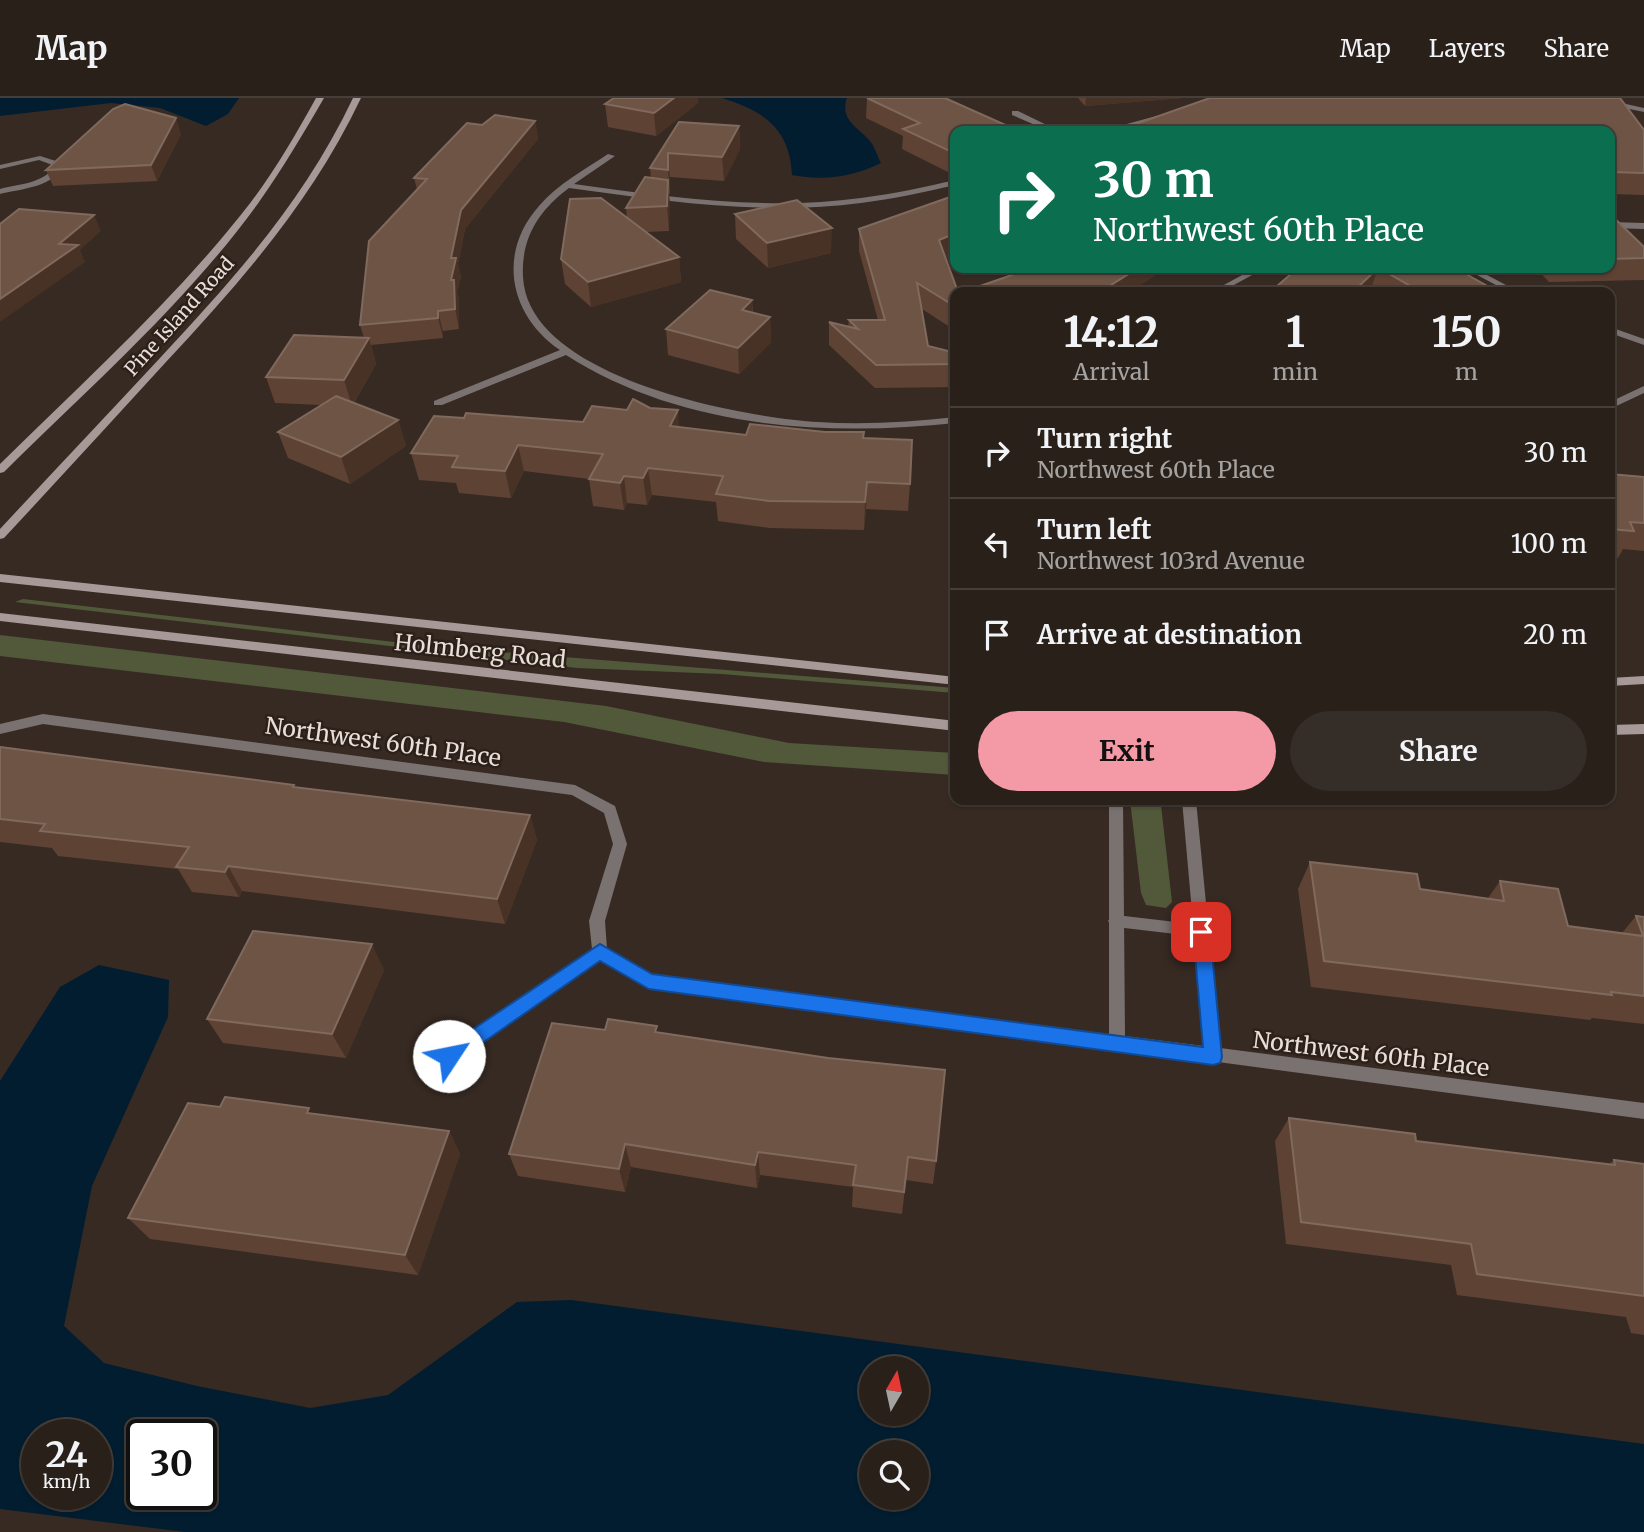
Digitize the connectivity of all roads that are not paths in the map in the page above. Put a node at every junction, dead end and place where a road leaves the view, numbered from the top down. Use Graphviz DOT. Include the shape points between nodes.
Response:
graph roads {
  1 [pos="320,98"];
  2 [pos="357,98"];
  3 [pos="1600,101"];
  4 [pos="1644,110"];
  5 [pos="1015,113"];
  6 [pos="1168,115"];
  7 [pos="1044,126"];
  8 [pos="1125,126"];
  9 [pos="611,156"];
  10 [pos="0,167"];
  11 [pos="950,184"];
  12 [pos="566,185"];
  13 [pos="0,192"];
  14 [pos="1615,225"];
  15 [pos="1644,226"];
  16 [pos="1251,273"];
  17 [pos="1478,273"];
  18 [pos="1225,287"];
  19 [pos="1505,287"];
  20 [pos="1615,332"];
  21 [pos="1644,342"];
  22 [pos="564,352"];
  23 [pos="1644,389"];
  24 [pos="438,404"];
  25 [pos="1615,404"];
  26 [pos="950,421"];
  27 [pos="0,470"];
  28 [pos="0,536"];
  29 [pos="0,578"];
  30 [pos="0,617"];
  31 [pos="950,680"];
  32 [pos="1644,680"];
  33 [pos="1615,682"];
  34 [pos="950,725"];
  35 [pos="0,729"];
  36 [pos="1644,729"];
  37 [pos="1615,730"];
  38 [pos="1116,805"];
  39 [pos="1189,805"];
  40 [pos="1116,921"];
  41 [pos="1201,932"];
  42 [pos="600,952"];
  43 [pos="1116,1045"];
  44 [pos="449,1056"];
  45 [pos="1213,1057"];
  46 [pos="1644,1111"];
  1 -- 27 [label="main road, Pine Island Road" via="279,169 226,236 155,316"];
  2 -- 28 [label="main road, Pine Island Road" via="318,172 270,240"];
  3 -- 4 [label="street"];
  5 -- 7 [label="street"];
  6 -- 8 [label="street"];
  9 -- 12 [label="street"];
  10 -- 13 [label="street" via="40,158 59,165 47,178"];
  11 -- 12 [label="street" via="892,198 835,205 752,206 676,201"];
  12 -- 22 [label="street" via="522,233 516,264 520,293 540,329"];
  14 -- 15 [label="street"];
  16 -- 18 [label="street"];
  17 -- 19 [label="street"];
  20 -- 21 [label="street"];
  22 -- 24 [label="street"];
  22 -- 26 [label="street" via="624,383 681,402 765,420 844,427"];
  23 -- 25 [label="street"];
  29 -- 31 [label="main road, Holmberg Road"];
  30 -- 34 [label="main road, Holmberg Road"];
  32 -- 33 [label="main road"];
  35 -- 42 [label="street, Northwest 60th Place" via="43,719 575,790 610,810 620,844 597,922"];
  36 -- 37 [label="main road"];
  38 -- 40 [label="street"];
  39 -- 41 [label="street"];
  40 -- 41 [label="street"];
  40 -- 43 [label="street"];
  41 -- 45 [label="street"];
  42 -- 43 [label="street, Northwest 60th Place" via="649,981"];
  42 -- 44 [label="street"];
  43 -- 45 [label="street, Northwest 60th Place"];
  45 -- 46 [label="street, Northwest 60th Place"];
}
